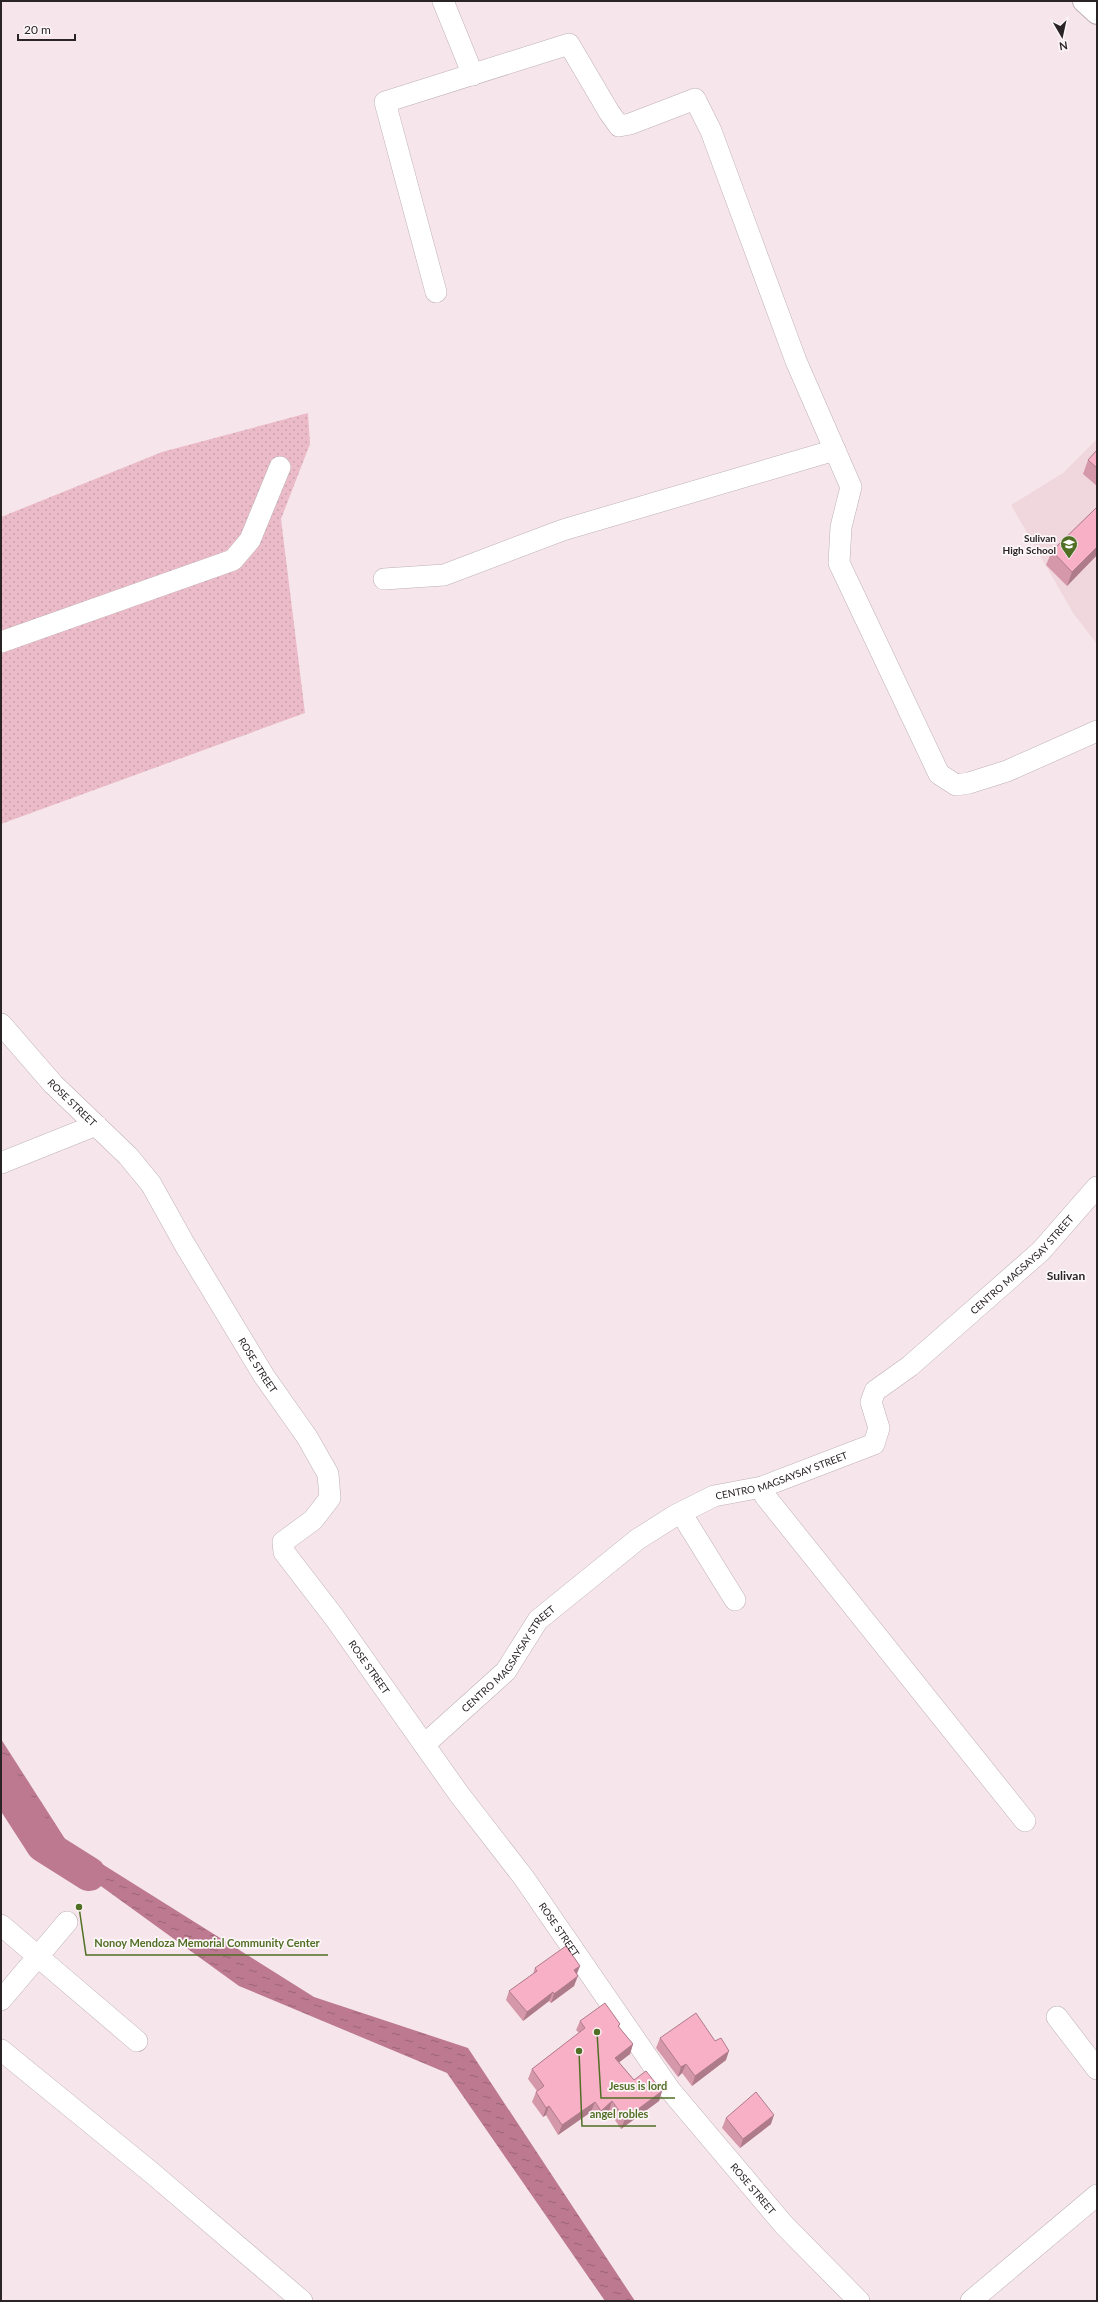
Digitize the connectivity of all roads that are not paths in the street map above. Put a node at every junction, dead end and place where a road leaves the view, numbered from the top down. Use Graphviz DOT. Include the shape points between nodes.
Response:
graph roads {
  1 [pos="444,1"];
  2 [pos="1084,1"];
  3 [pos="1097,13"];
  4 [pos="473,75"];
  5 [pos="436,292"];
  6 [pos="835,450"];
  7 [pos="280,467"];
  8 [pos="384,579"];
  9 [pos="1,642"];
  10 [pos="1097,730"];
  11 [pos="1,1024"];
  12 [pos="96,1125"];
  13 [pos="1,1163"];
  14 [pos="1097,1187"];
  15 [pos="762,1487"];
  16 [pos="681,1513"];
  17 [pos="735,1600"];
  18 [pos="425,1744"];
  19 [pos="1025,1821"];
  20 [pos="67,1922"];
  21 [pos="1,1925"];
  22 [pos="38,1956"];
  23 [pos="1,2000"];
  24 [pos="1057,2016"];
  25 [pos="137,2041"];
  26 [pos="1,2050"];
  27 [pos="1097,2069"];
  28 [pos="1097,2195"];
  29 [pos="302,2301"];
  30 [pos="858,2301"];
  31 [pos="971,2301"];
  1 -- 4 [label="street"];
  2 -- 3 [label="main road"];
  4 -- 5 [label="street" via="385,102"];
  4 -- 6 [label="street" via="569,44 619,126 695,99 711,131 796,361"];
  6 -- 8 [label="street" via="563,530 444,575"];
  6 -- 10 [label="street" via="851,487 841,527 839,563 939,774 956,784 969,783 1007,771"];
  7 -- 9 [label="street" via="250,540 233,560"];
  11 -- 12 [label="street, ROSE STREET" via="53,1084"];
  12 -- 13 [label="street"];
  12 -- 18 [label="street, ROSE STREET" via="152,1184 185,1245 264,1376 307,1437 328,1474 330,1498 313,1520 282,1542 284,1552"];
  14 -- 15 [label="street, CENTRO MAGSAYSAY STREET" via="1041,1251 910,1366 875,1392 870,1402 879,1428 874,1444"];
  15 -- 16 [label="street, CENTRO MAGSAYSAY STREET" via="714,1496"];
  15 -- 19 [label="street" via="766,1496"];
  16 -- 17 [label="street"];
  16 -- 18 [label="street, CENTRO MAGSAYSAY STREET" via="638,1540 538,1620 506,1671"];
  18 -- 30 [label="street, ROSE STREET" via="459,1794 524,1878 670,2090 784,2225"];
  20 -- 22 [label="street"];
  21 -- 22 [label="street"];
  22 -- 23 [label="street"];
  22 -- 25 [label="street"];
  24 -- 27 [label="street"];
  26 -- 29 [label="street" via="152,2173"];
  28 -- 31 [label="street"];
}
